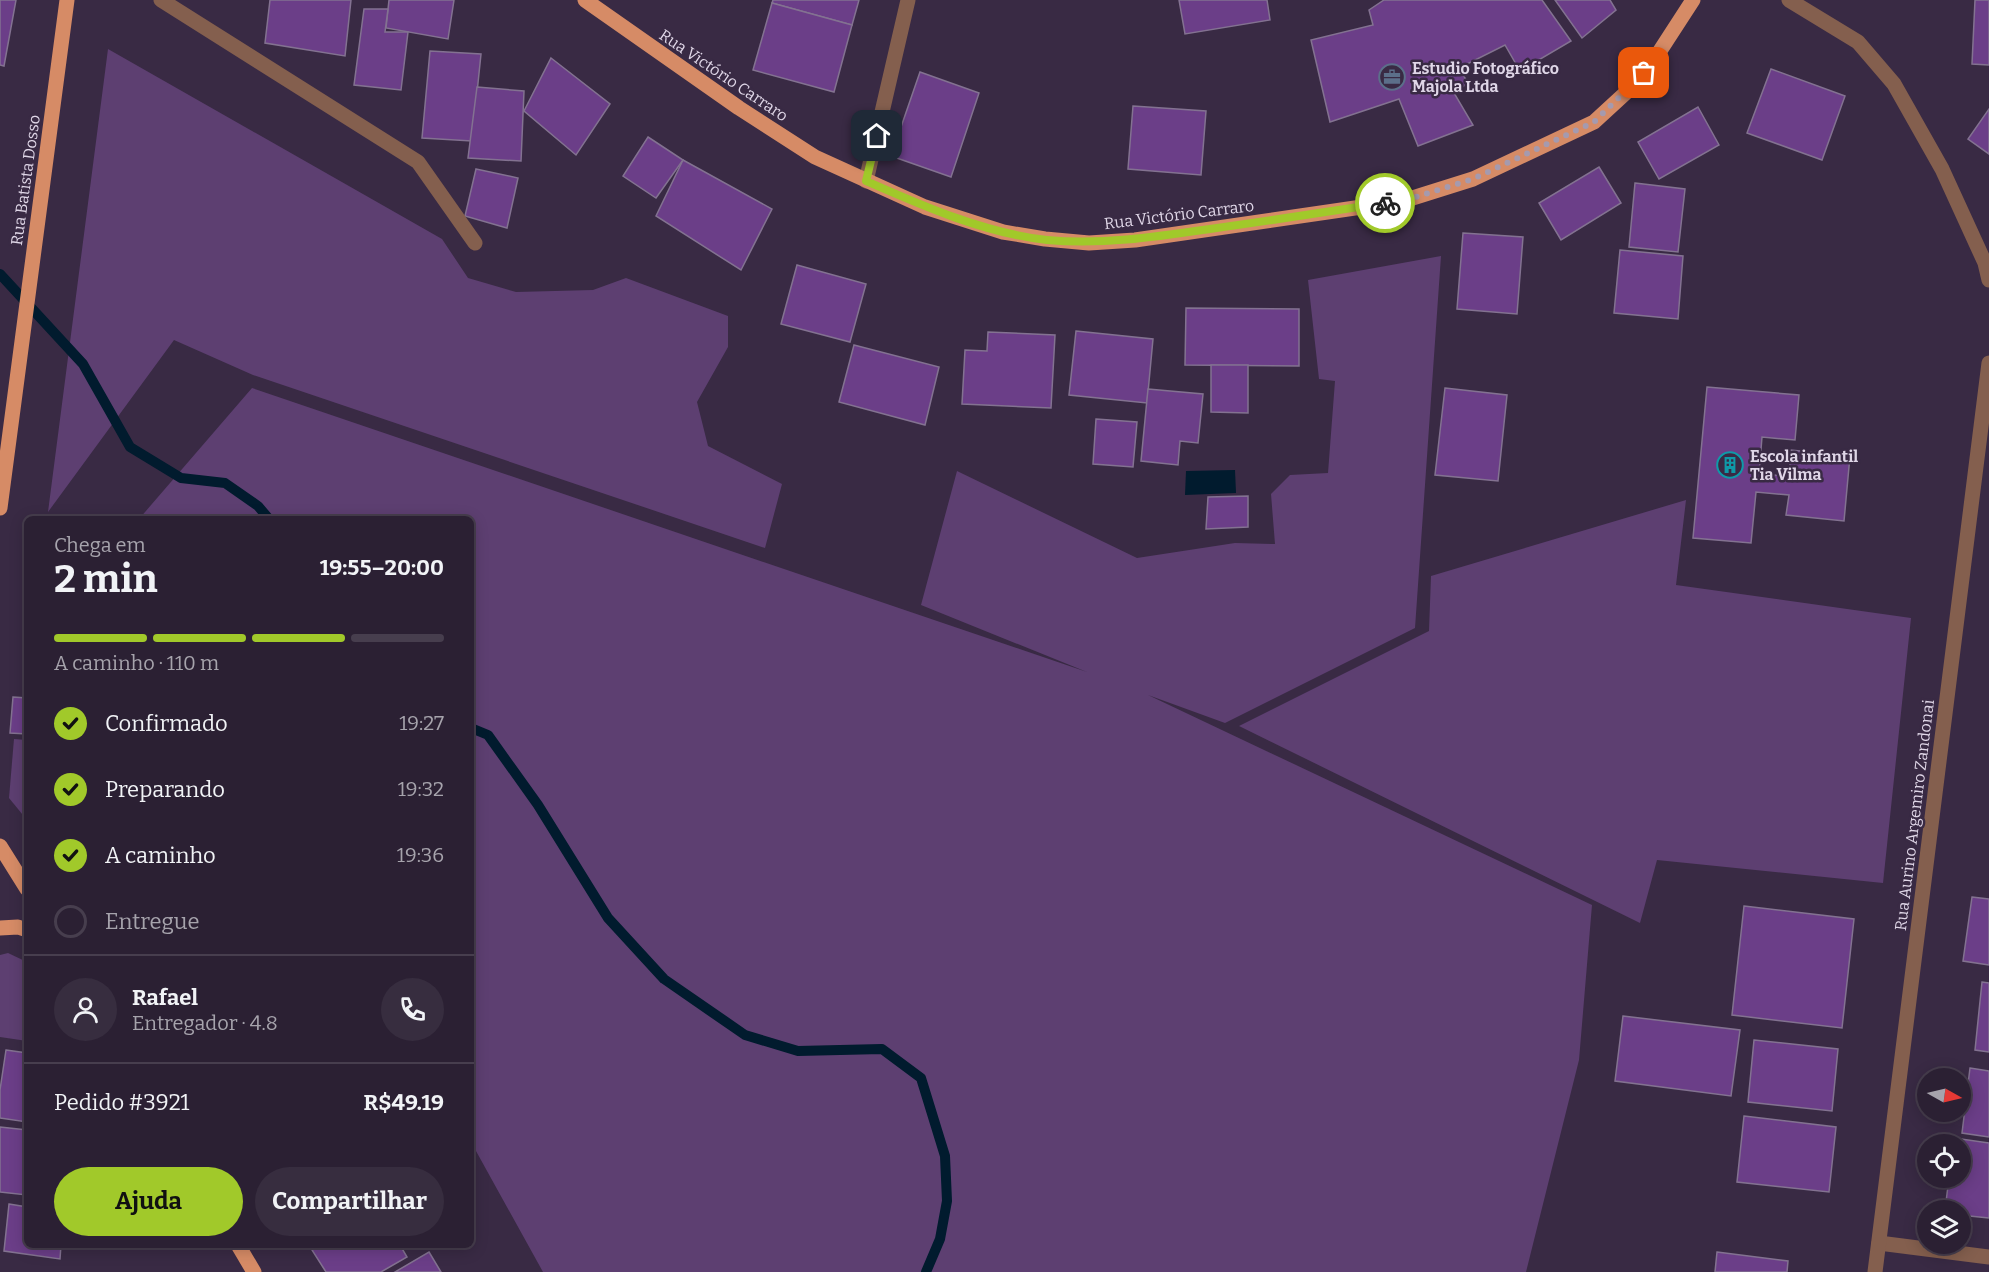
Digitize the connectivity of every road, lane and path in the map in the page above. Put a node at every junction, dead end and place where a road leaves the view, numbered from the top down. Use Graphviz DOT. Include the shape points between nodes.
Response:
graph roads {
  1 [pos="67,0"];
  2 [pos="161,0"];
  3 [pos="585,0"];
  4 [pos="908,0"];
  5 [pos="1693,0"];
  6 [pos="1790,0"];
  7 [pos="866,181"];
  8 [pos="475,243"];
  9 [pos="1987,263"];
  10 [pos="1989,280"];
  11 [pos="1989,363"];
  12 [pos="0,508"];
  13 [pos="0,846"];
  14 [pos="24,884"];
  15 [pos="0,928"];
  16 [pos="24,929"];
  17 [pos="1879,1243"];
  18 [pos="240,1248"];
  19 [pos="1989,1257"];
  20 [pos="254,1272"];
  21 [pos="1875,1272"];
  1 -- 12 [label="main road, Rua Batista Dosso"];
  2 -- 8 [label="street" via="418,162"];
  3 -- 7 [label="main road, Rua Victório Carraro" via="814,157"];
  4 -- 7 [label="street"];
  5 -- 7 [label="main road, Rua Victório Carraro" via="1631,88 1594,122 1473,179 1403,201 1135,240 1089,243 1003,232 925,207"];
  6 -- 9 [label="street" via="1858,42 1894,84 1942,169"];
  9 -- 10 [label="street"];
  11 -- 17 [label="street, Rua Aurino Argemiro Zandonai"];
  13 -- 14 [label="main road"];
  15 -- 16 [label="main road"];
  17 -- 19 [label="street"];
  17 -- 21 [label="street, Rua Aurino Argemiro Zandonai"];
  18 -- 20 [label="main road"];
}
